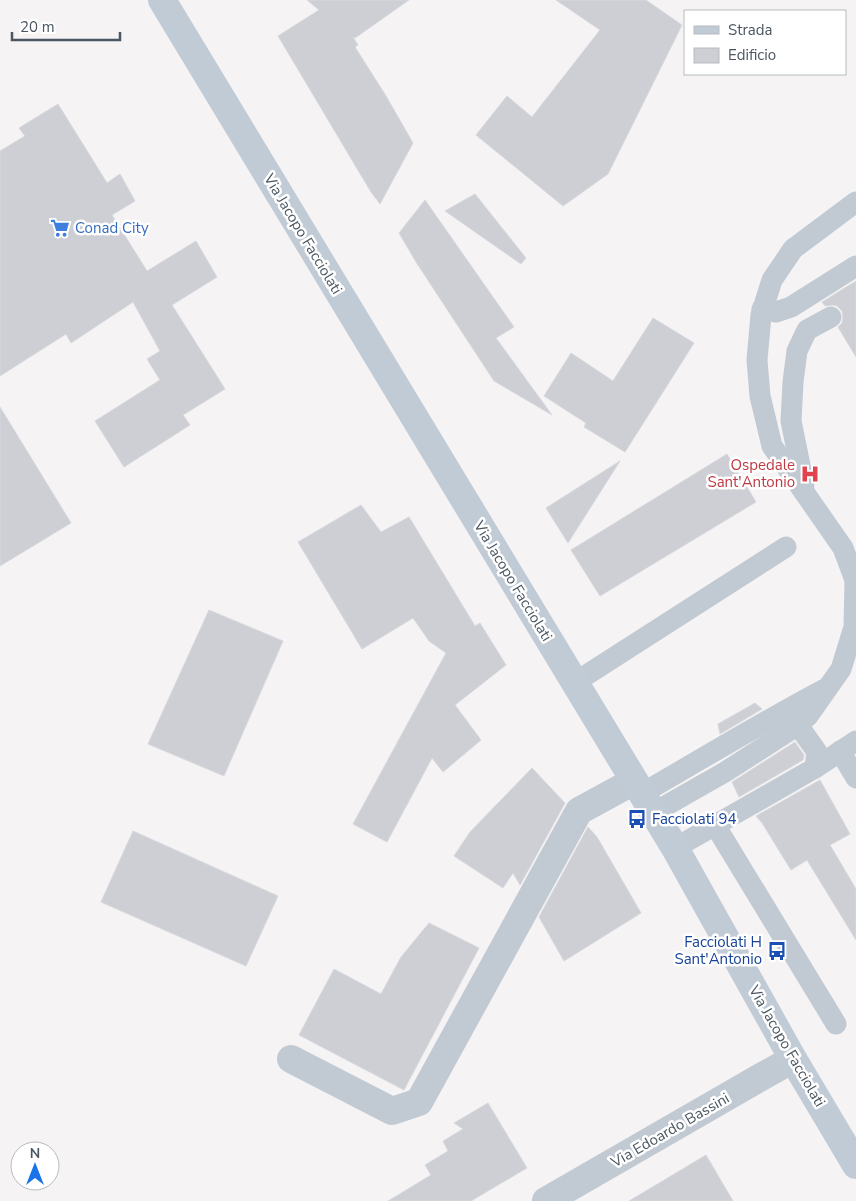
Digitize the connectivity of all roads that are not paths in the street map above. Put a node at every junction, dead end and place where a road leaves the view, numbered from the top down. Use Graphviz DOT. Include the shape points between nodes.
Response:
graph roads {
  1 [pos="162,0"];
  2 [pos="856,202"];
  3 [pos="856,266"];
  4 [pos="762,309"];
  5 [pos="831,317"];
  6 [pos="806,495"];
  7 [pos="786,547"];
  8 [pos="849,673"];
  9 [pos="574,683"];
  10 [pos="827,688"];
  11 [pos="773,716"];
  12 [pos="798,724"];
  13 [pos="848,746"];
  14 [pos="815,768"];
  15 [pos="856,778"];
  16 [pos="643,796"];
  17 [pos="715,825"];
  18 [pos="675,848"];
  19 [pos="836,1024"];
  20 [pos="291,1059"];
  21 [pos="794,1059"];
  22 [pos="856,1165"];
  23 [pos="546,1201"];
  1 -- 9 [label="main road, Via Jacopo Facciolati"];
  2 -- 4 [label="lane" via="793,249 772,280"];
  3 -- 4 [label="lane" via="791,307 776,312"];
  4 -- 6 [label="lane" via="756,360 760,396 772,446"];
  5 -- 6 [label="lane" via="806,330 797,351 791,421"];
  6 -- 8 [label="lane" via="843,548 855,580"];
  7 -- 9 [label="lane"];
  8 -- 10 [label="lane"];
  9 -- 16 [label="main road, Via Jacopo Facciolati"];
  10 -- 11 [label="lane"];
  10 -- 12 [label="lane" via="808,716"];
  11 -- 12 [label="lane"];
  11 -- 16 [label="lane"];
  12 -- 14 [label="lane" via="817,752"];
  12 -- 16 [label="lane" via="725,772"];
  13 -- 14 [label="lane"];
  13 -- 15 [label="lane"];
  14 -- 17 [label="lane"];
  16 -- 18 [label="main road, Via Jacopo Facciolati"];
  16 -- 20 [label="street" via="579,812 419,1102 392,1111"];
  17 -- 18 [label="lane"];
  17 -- 19 [label="lane"];
  18 -- 21 [label="main road, Via Jacopo Facciolati"];
  21 -- 22 [label="main road, Via Jacopo Facciolati"];
  21 -- 23 [label="street, Via Edoardo Bassini"];
}
